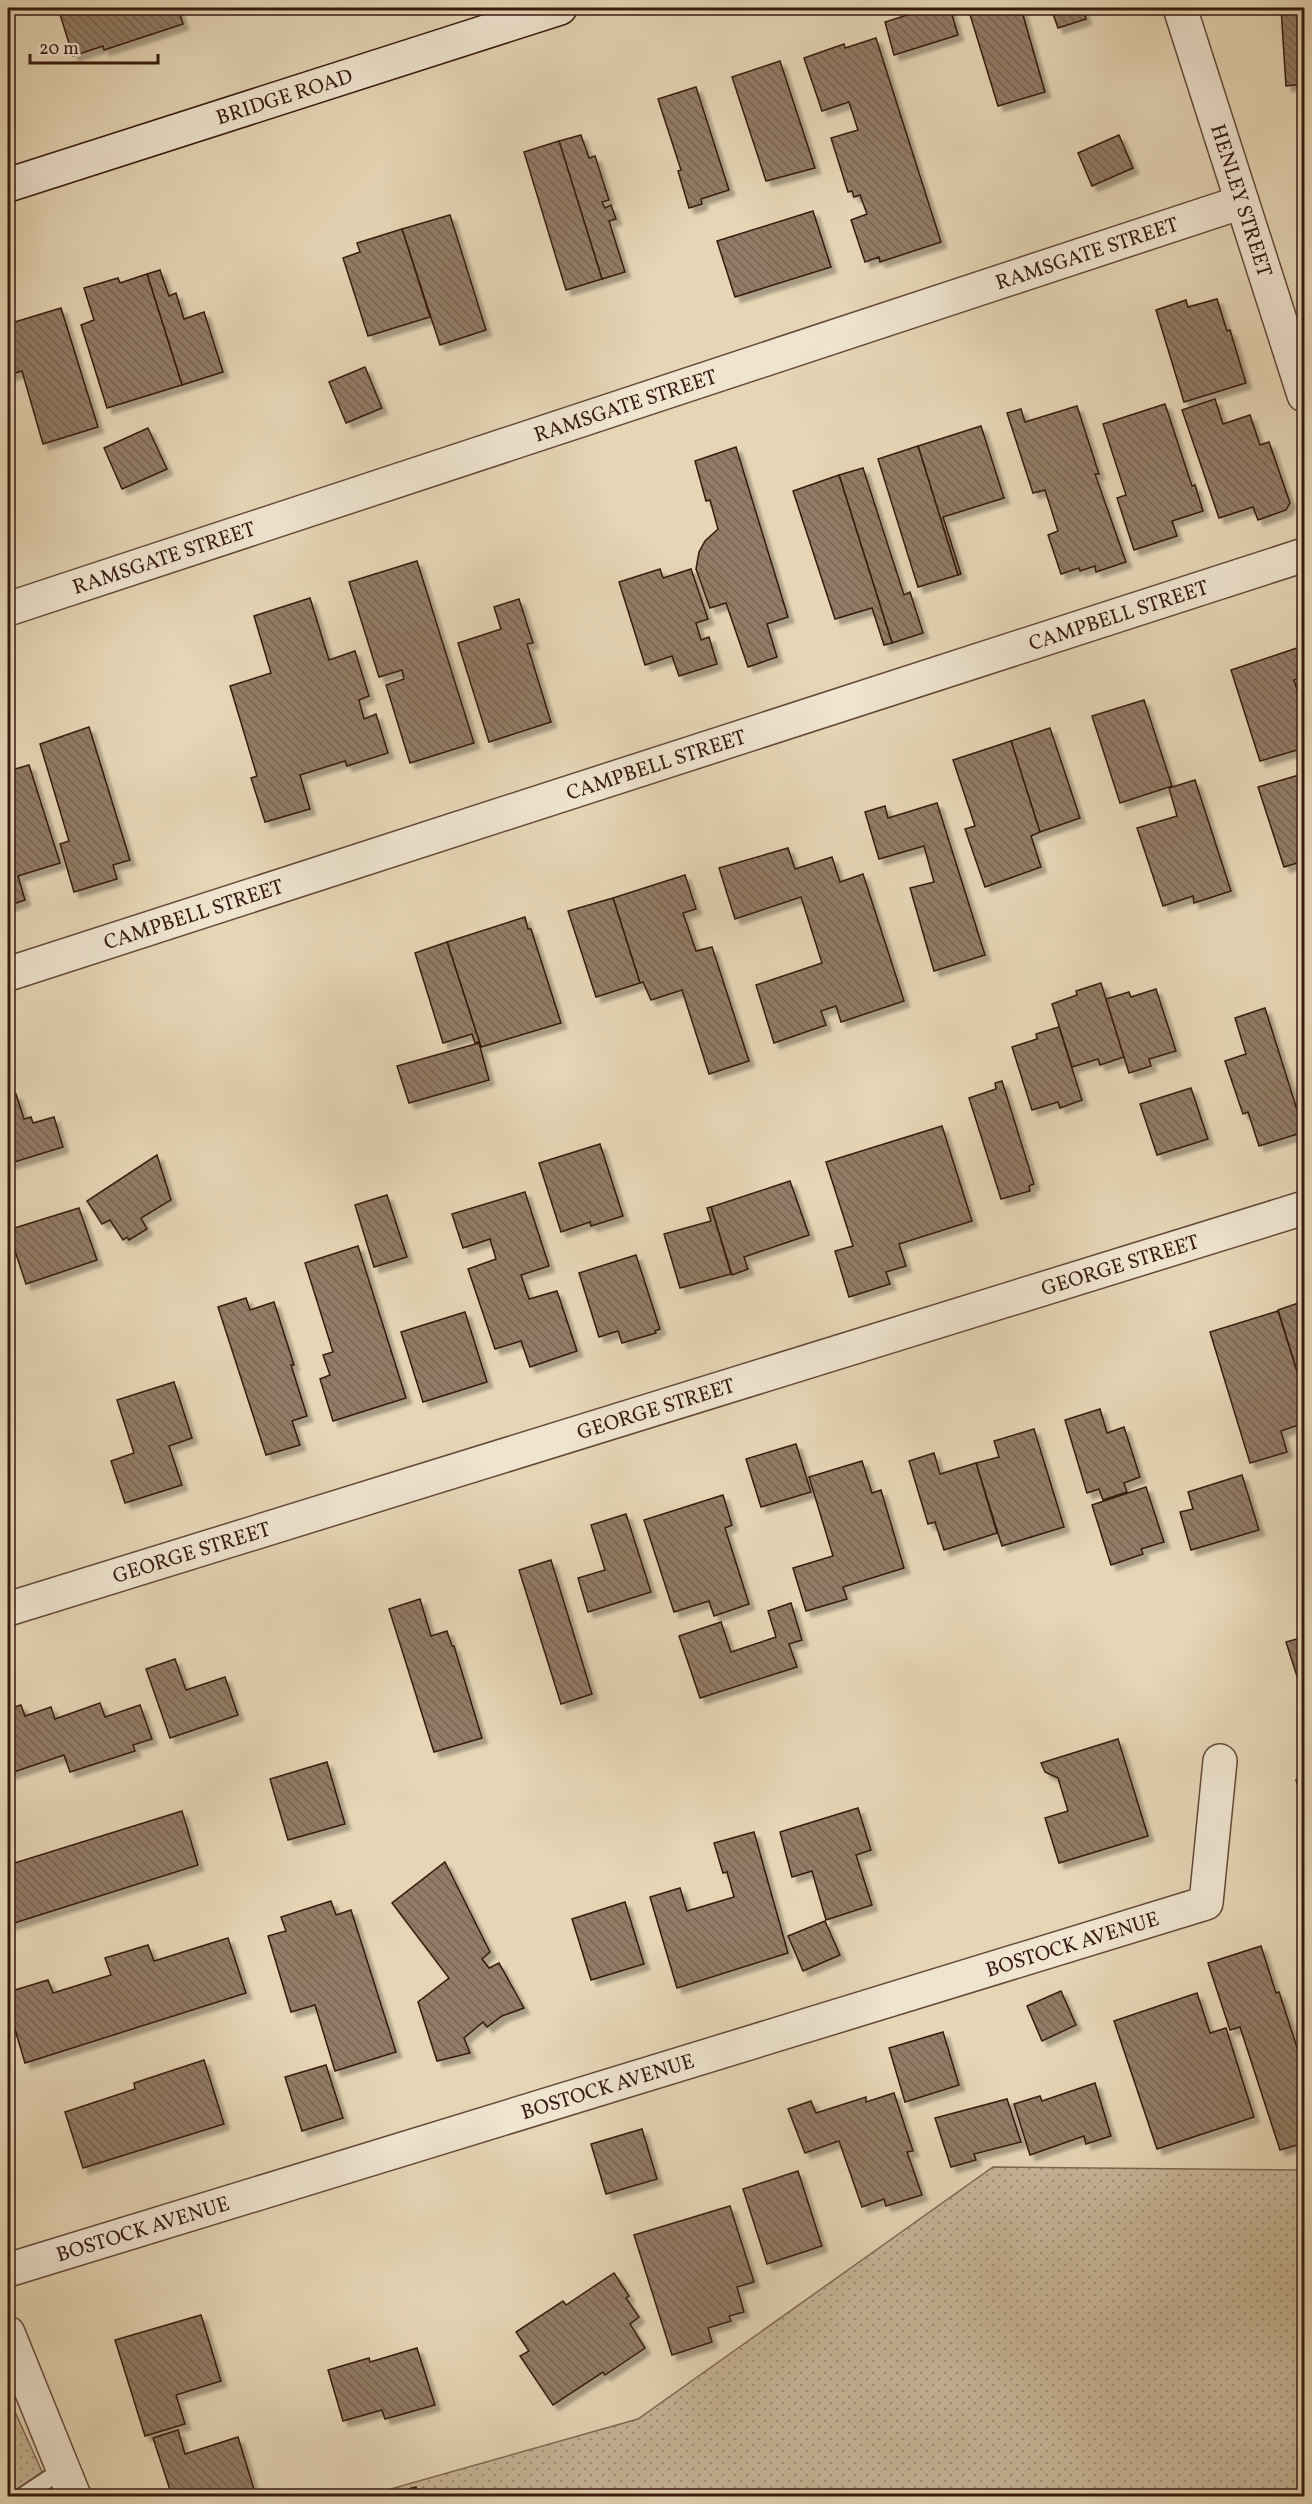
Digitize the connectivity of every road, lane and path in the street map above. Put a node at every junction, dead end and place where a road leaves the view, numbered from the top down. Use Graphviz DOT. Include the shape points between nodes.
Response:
graph roads {
  1 [pos="560,8"];
  2 [pos="1180,8"];
  3 [pos="8,181"];
  4 [pos="1242,202"];
  5 [pos="1305,395"];
  6 [pos="1305,555"];
  7 [pos="8,609"];
  8 [pos="8,974"];
  9 [pos="1305,1208"];
  10 [pos="8,1609"];
  11 [pos="1220,1761"];
  12 [pos="8,2270"];
  13 [pos="8,2333"];
  14 [pos="68,2483"];
  15 [pos="23,2496"];
  1 -- 3 [label="street, BRIDGE ROAD"];
  2 -- 4 [label="street, HENLEY STREET"];
  4 -- 5 [label="street, HENLEY STREET"];
  4 -- 7 [label="street, RAMSGATE STREET"];
  6 -- 8 [label="street, CAMPBELL STREET"];
  9 -- 10 [label="street, GEORGE STREET"];
  11 -- 12 [label="street, BOSTOCK AVENUE" via="1206,1903"];
  13 -- 14 [label="street"];
  14 -- 15 [label="lane"];
}
